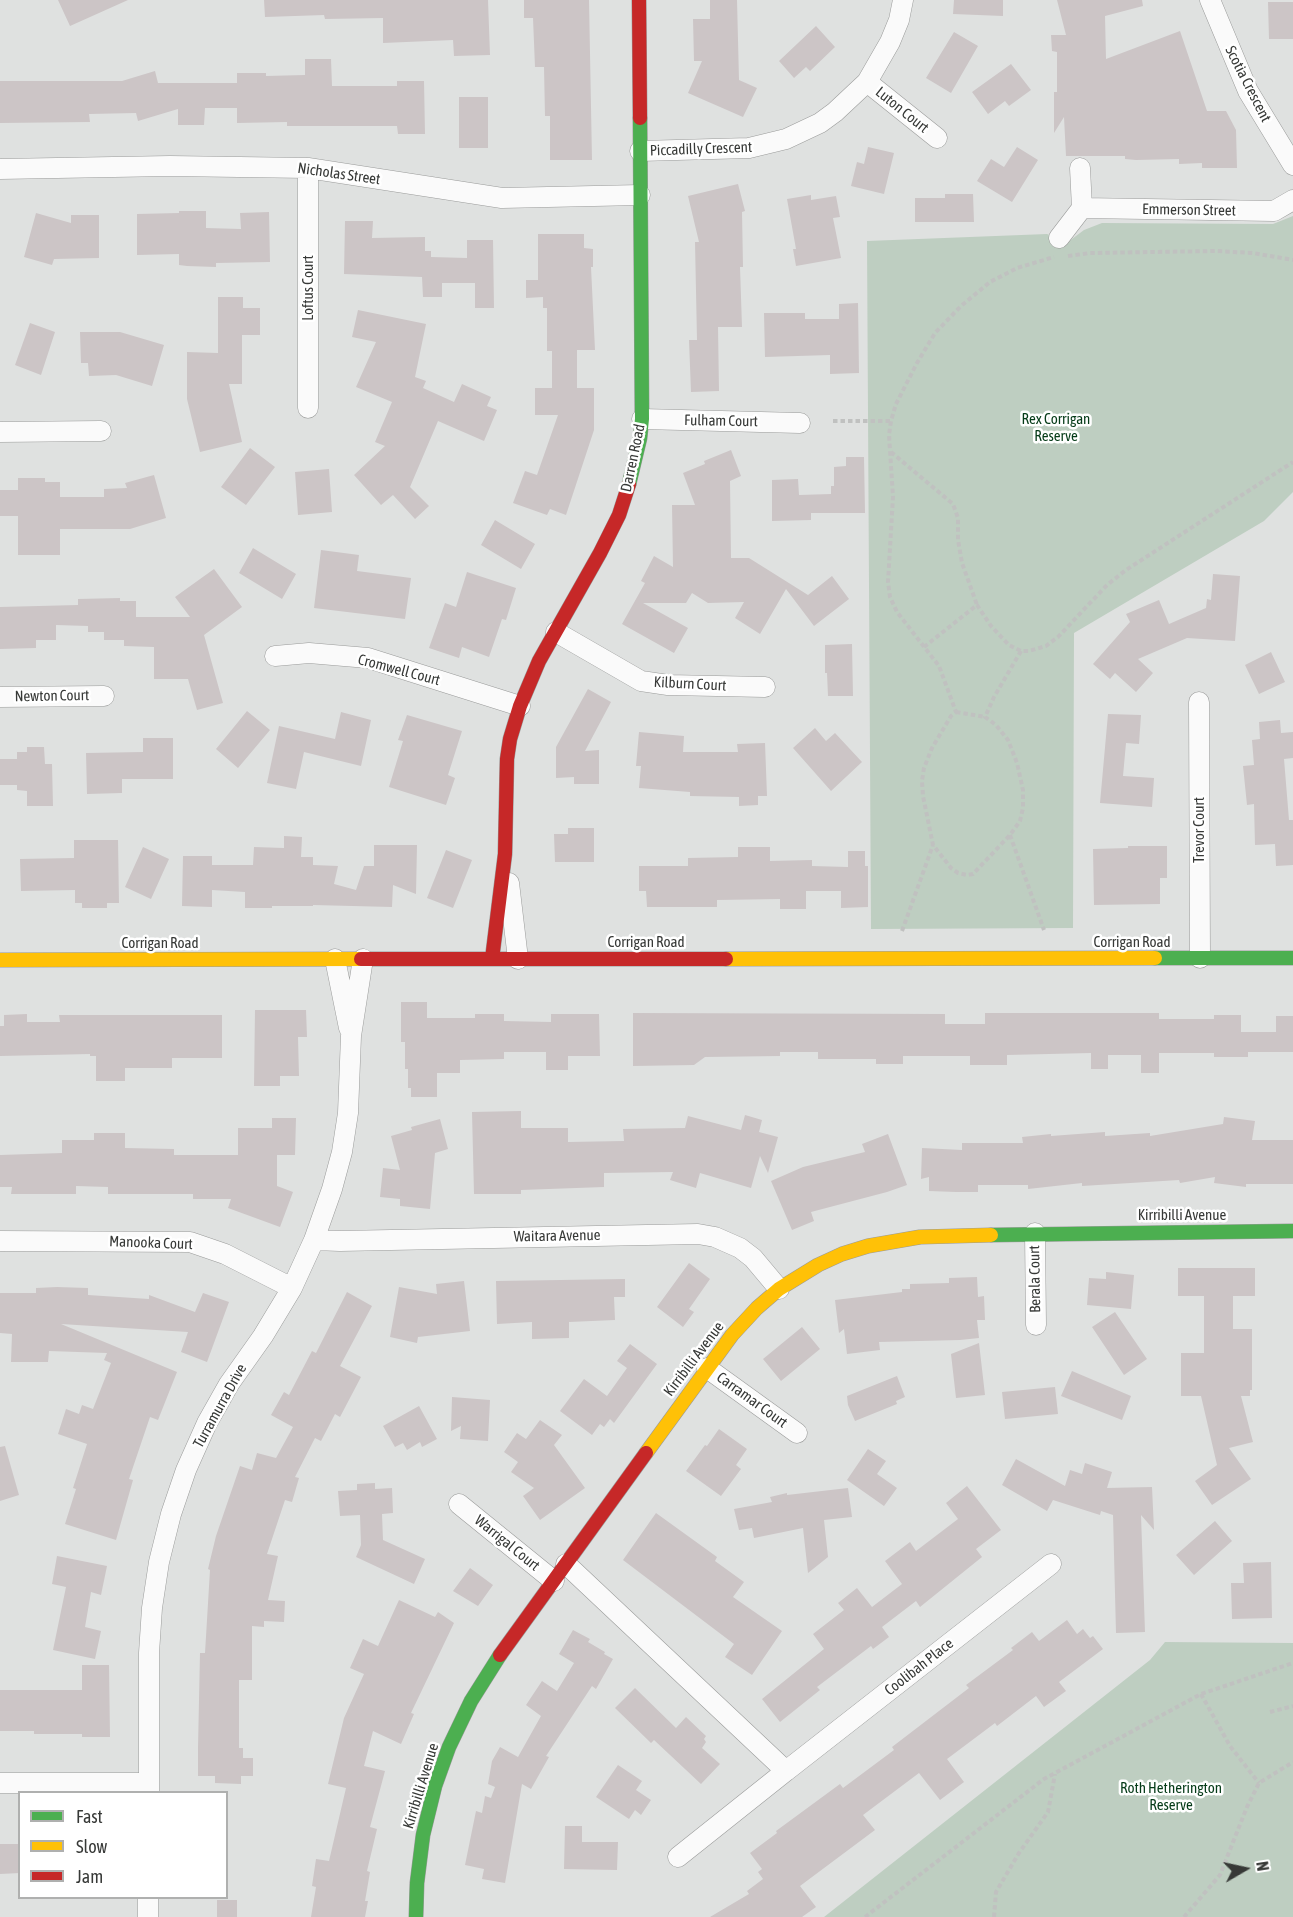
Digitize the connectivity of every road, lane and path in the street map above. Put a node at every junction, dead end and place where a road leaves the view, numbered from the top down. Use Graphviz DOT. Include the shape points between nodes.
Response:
graph roads {
  1 [pos="639,0"];
  2 [pos="903,0"];
  3 [pos="1210,0"];
  4 [pos="867,82"];
  5 [pos="937,138"];
  6 [pos="640,151"];
  7 [pos="1293,165"];
  8 [pos="308,168"];
  9 [pos="1080,168"];
  10 [pos="0,169"];
  11 [pos="640,195"];
  12 [pos="1293,201"];
  13 [pos="1082,208"];
  14 [pos="1059,238"];
  15 [pos="1293,260"];
  16 [pos="308,408"];
  17 [pos="642,419"];
  18 [pos="833,421"];
  19 [pos="891,421"];
  20 [pos="800,423"];
  21 [pos="101,431"];
  22 [pos="0,432"];
  23 [pos="890,452"];
  24 [pos="1293,462"];
  25 [pos="977,605"];
  26 [pos="555,632"];
  27 [pos="924,647"];
  28 [pos="1021,651"];
  29 [pos="275,656"];
  30 [pos="765,687"];
  31 [pos="104,696"];
  32 [pos="0,697"];
  33 [pos="1199,702"];
  34 [pos="520,706"];
  35 [pos="956,712"];
  36 [pos="985,717"];
  37 [pos="1010,835"];
  38 [pos="933,845"];
  39 [pos="506,854"];
  40 [pos="1044,930"];
  41 [pos="902,931"];
  42 [pos="1200,958"];
  43 [pos="1293,958"];
  44 [pos="336,959"];
  45 [pos="363,959"];
  46 [pos="492,959"];
  47 [pos="518,959"];
  48 [pos="0,960"];
  49 [pos="351,1036"];
  50 [pos="1293,1231"];
  51 [pos="1035,1233"];
  52 [pos="314,1240"];
  53 [pos="0,1241"];
  54 [pos="292,1288"];
  55 [pos="779,1289"];
  56 [pos="1036,1326"];
  57 [pos="707,1368"];
  58 [pos="797,1433"];
  59 [pos="459,1504"];
  60 [pos="566,1564"];
  61 [pos="1051,1564"];
  62 [pos="554,1581"];
  63 [pos="1293,1663"];
  64 [pos="1201,1694"];
  65 [pos="1293,1706"];
  66 [pos="1270,1712"];
  67 [pos="1293,1762"];
  68 [pos="786,1771"];
  69 [pos="1054,1774"];
  70 [pos="0,1783"];
  71 [pos="1259,1783"];
  72 [pos="149,1788"];
  73 [pos="678,1857"];
  74 [pos="148,1899"];
  75 [pos="148,1917"];
  76 [pos="416,1917"];
  77 [pos="865,1917"];
  78 [pos="994,1917"];
  79 [pos="1184,1917"];
  1 -- 6 [label="street, Darren Road"];
  2 -- 4 [label="street, Piccadilly Crescent" via="890,42"];
  3 -- 7 [label="street, Scotia Crescent" via="1248,91"];
  4 -- 5 [label="street, Luton Court"];
  4 -- 6 [label="street, Piccadilly Crescent" via="820,123 786,139 749,148"];
  6 -- 11 [label="street, Darren Road"];
  8 -- 10 [label="street, Nicholas Street"];
  8 -- 11 [label="street, Nicholas Street" via="502,198"];
  8 -- 16 [label="street, Loftus Court"];
  9 -- 13 [label="street"];
  11 -- 17 [label="street, Darren Road"];
  12 -- 13 [label="street, Emmerson Street" via="1274,211"];
  13 -- 14 [label="street"];
  15 -- 19 [label="path" via="1225,251 1156,251 1053,257 1017,268 990,282 935,333 896,404"];
  17 -- 20 [label="street, Fulham Court"];
  17 -- 26 [label="street, Darren Road" via="632,477 620,514"];
  18 -- 19 [label="path"];
  19 -- 23 [label="path"];
  21 -- 22 [label="street"];
  23 -- 25 [label="path" via="952,504 958,518 962,563"];
  23 -- 27 [label="path" via="890,597"];
  24 -- 28 [label="path" via="1126,570 1058,638 1046,646"];
  25 -- 27 [label="path"];
  25 -- 28 [label="path" via="1009,645"];
  26 -- 30 [label="street, Kilburn Court" via="641,681"];
  26 -- 34 [label="street, Darren Road"];
  27 -- 35 [label="path" via="939,666"];
  28 -- 36 [label="path"];
  29 -- 34 [label="street, Cromwell Court" via="309,653 368,658"];
  31 -- 32 [label="street, Newton Court"];
  33 -- 42 [label="street, Trevor Court"];
  34 -- 39 [label="street, Darren Road" via="507,759"];
  35 -- 36 [label="path"];
  35 -- 38 [label="path" via="924,768 923,796"];
  36 -- 37 [label="path" via="1008,740 1023,790 1020,821"];
  37 -- 38 [label="path" via="968,875 951,868"];
  37 -- 40 [label="path"];
  38 -- 41 [label="path"];
  39 -- 46 [label="street, Darren Road"];
  39 -- 47 [label="street, Darren Road"];
  42 -- 43 [label="street, Corrigan Road"];
  42 -- 47 [label="street, Corrigan Road"];
  44 -- 45 [label="street, Corrigan Road"];
  44 -- 48 [label="street, Corrigan Road"];
  44 -- 49 [label="street, Turramurra Drive"];
  45 -- 46 [label="street, Corrigan Road"];
  45 -- 49 [label="street, Turramurra Drive"];
  46 -- 47 [label="street, Corrigan Road"];
  49 -- 52 [label="street, Turramurra Drive" via="351,1082 342,1152"];
  50 -- 51 [label="street, Kirribilli Avenue"];
  51 -- 55 [label="street, Kirribilli Avenue" via="920,1237 868,1246 818,1265"];
  51 -- 56 [label="street, Berala Court"];
  52 -- 54 [label="street, Turramurra Drive"];
  52 -- 55 [label="street, Waitara Avenue" via="698,1234 740,1248"];
  53 -- 54 [label="street, Manooka Court" via="190,1242 225,1254"];
  54 -- 72 [label="street, Turramurra Drive" via="207,1423 171,1514 152,1608"];
  55 -- 57 [label="street, Kirribilli Avenue" via="732,1335"];
  57 -- 58 [label="street, Carramar Court"];
  57 -- 60 [label="street, Kirribilli Avenue"];
  59 -- 62 [label="street, Warrigal Court"];
  60 -- 62 [label="street, Kirribilli Avenue"];
  60 -- 68 [label="street"];
  61 -- 68 [label="street, Coolibah Place"];
  62 -- 76 [label="street, Kirribilli Avenue" via="493,1665 449,1747 423,1835"];
  63 -- 64 [label="path"];
  64 -- 69 [label="path"];
  64 -- 71 [label="path" via="1230,1746"];
  65 -- 66 [label="path"];
  67 -- 71 [label="path"];
  68 -- 73 [label="street, Coolibah Place"];
  69 -- 77 [label="path"];
  69 -- 78 [label="path" via="1048,1812 996,1892"];
  70 -- 72 [label="street"];
  71 -- 79 [label="path" via="1220,1875"];
  74 -- 75 [label="street"];
}
